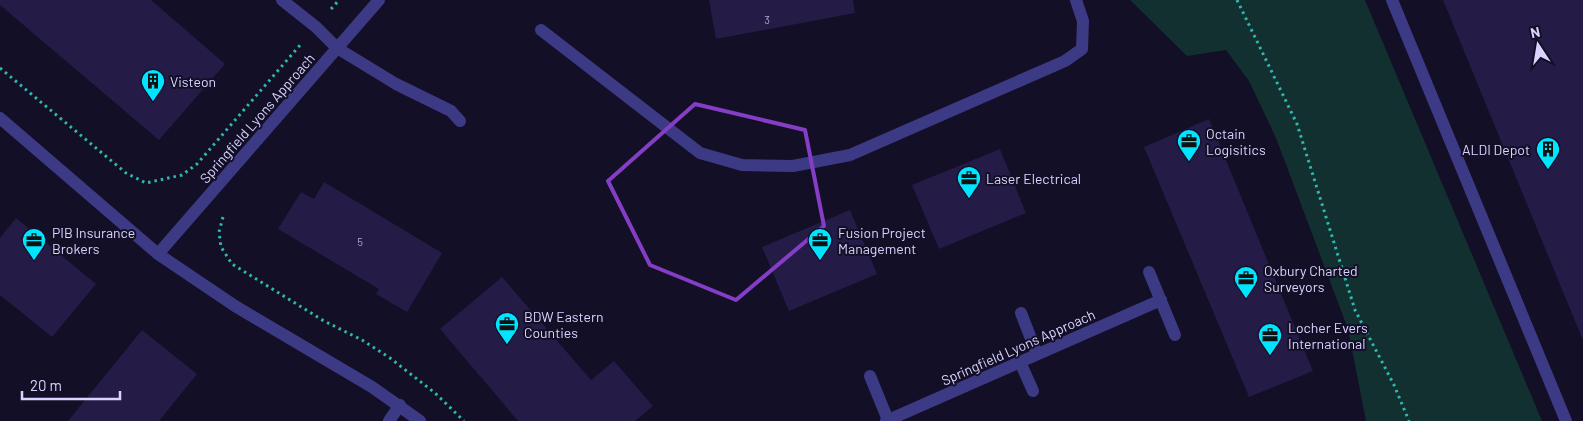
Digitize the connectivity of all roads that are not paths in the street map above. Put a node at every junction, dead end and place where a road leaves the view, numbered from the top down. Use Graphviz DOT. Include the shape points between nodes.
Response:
graph roads {
  1 [pos="282,0"];
  2 [pos="379,0"];
  3 [pos="1076,0"];
  4 [pos="1392,0"];
  5 [pos="541,30"];
  6 [pos="337,48"];
  7 [pos="460,121"];
  8 [pos="3,126"];
  9 [pos="158,254"];
  10 [pos="1149,272"];
  11 [pos="1161,300"];
  12 [pos="1020,314"];
  13 [pos="1175,335"];
  14 [pos="1037,354"];
  15 [pos="1020,362"];
  16 [pos="870,376"];
  17 [pos="1033,391"];
  18 [pos="400,405"];
  19 [pos="389,421"];
  20 [pos="420,421"];
  21 [pos="887,421"];
  22 [pos="1566,421"];
  1 -- 6 [label="street"];
  2 -- 6 [label="street, Springfield Lyons Approach"];
  3 -- 5 [label="street" via="1083,21 1082,49 1065,61 850,155 793,166 742,165 700,153"];
  4 -- 22 [label="street"];
  6 -- 7 [label="street" via="396,84 451,111"];
  6 -- 9 [label="street, Springfield Lyons Approach"];
  8 -- 9 [label="street"];
  9 -- 18 [label="street" via="235,306"];
  10 -- 11 [label="street"];
  11 -- 13 [label="street"];
  11 -- 14 [label="street, Springfield Lyons Approach"];
  12 -- 14 [label="street"];
  14 -- 15 [label="street, Springfield Lyons Approach"];
  15 -- 17 [label="street"];
  15 -- 21 [label="street, Springfield Lyons Approach"];
  16 -- 21 [label="street"];
  18 -- 19 [label="street"];
  18 -- 20 [label="street"];
}
